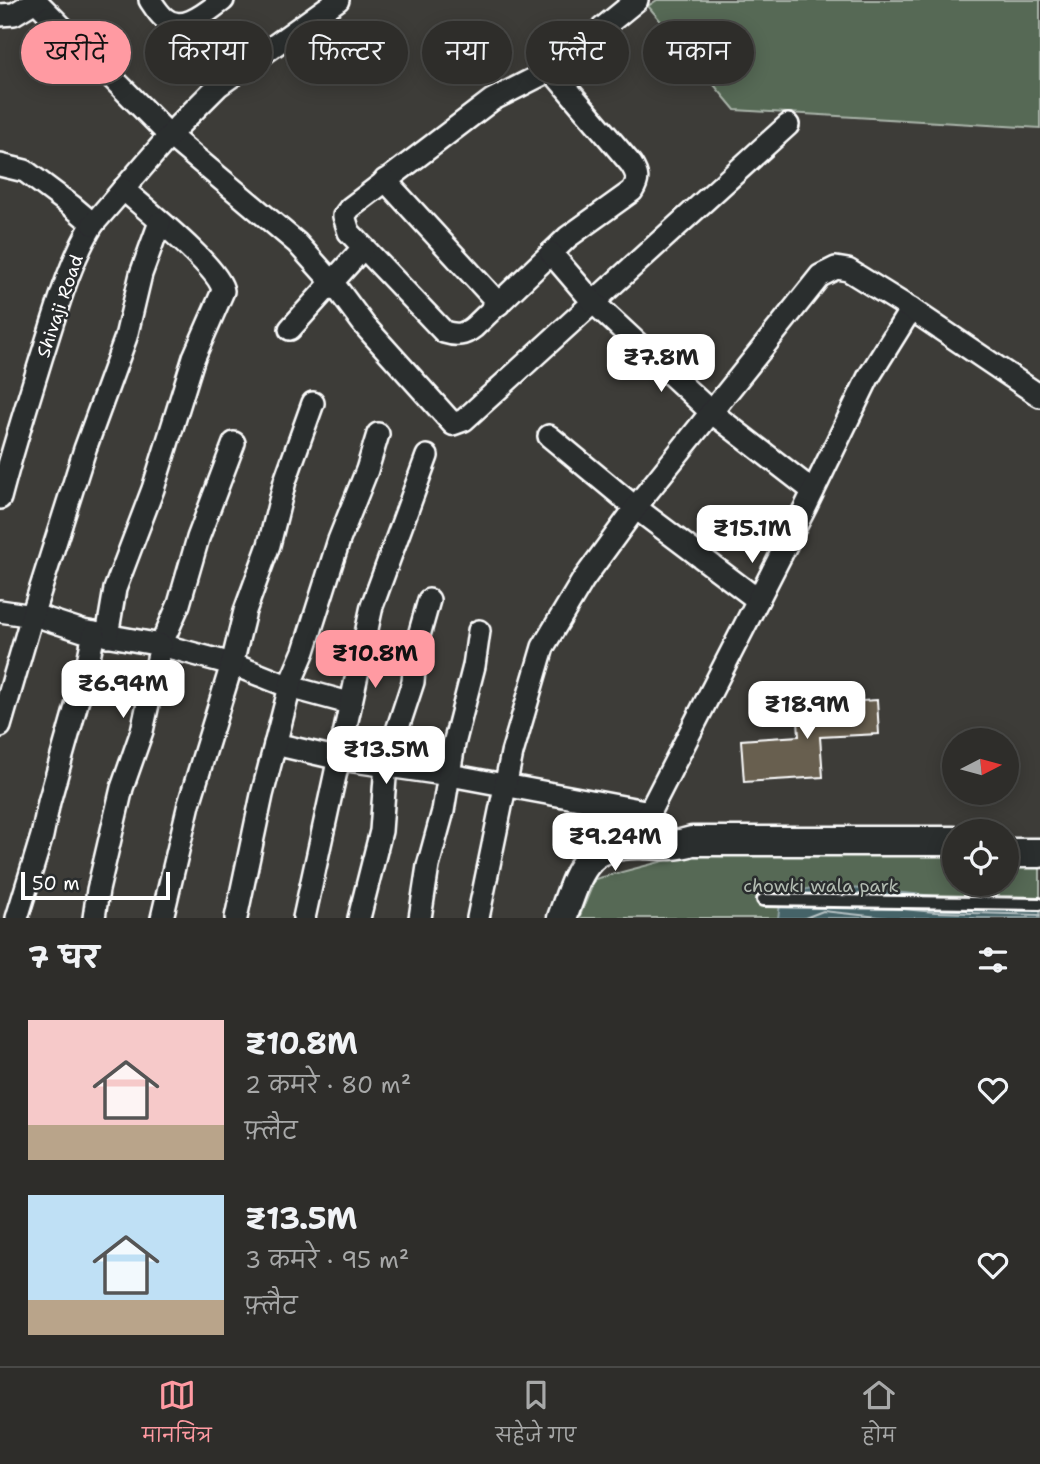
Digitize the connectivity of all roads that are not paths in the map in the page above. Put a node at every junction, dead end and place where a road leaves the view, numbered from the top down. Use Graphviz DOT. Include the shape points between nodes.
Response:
graph roads {
  1 [pos="36,0"];
  2 [pos="150,0"];
  3 [pos="223,0"];
  4 [pos="338,0"];
  5 [pos="637,0"];
  6 [pos="0,15"];
  7 [pos="611,21"];
  8 [pos="526,82"];
  9 [pos="564,84"];
  10 [pos="788,125"];
  11 [pos="170,136"];
  12 [pos="0,164"];
  13 [pos="385,180"];
  14 [pos="123,189"];
  15 [pos="160,222"];
  16 [pos="93,224"];
  17 [pos="363,248"];
  18 [pos="551,253"];
  19 [pos="332,283"];
  20 [pos="593,302"];
  21 [pos="499,304"];
  22 [pos="911,309"];
  23 [pos="290,329"];
  24 [pos="1040,396"];
  25 [pos="313,403"];
  26 [pos="711,412"];
  27 [pos="379,434"];
  28 [pos="549,436"];
  29 [pos="234,443"];
  30 [pos="427,456"];
  31 [pos="813,492"];
  32 [pos="0,498"];
  33 [pos="636,508"];
  34 [pos="429,600"];
  35 [pos="758,600"];
  36 [pos="0,611"];
  37 [pos="32,616"];
  38 [pos="479,631"];
  39 [pos="101,635"];
  40 [pos="161,645"];
  41 [pos="232,664"];
  42 [pos="290,687"];
  43 [pos="349,704"];
  44 [pos="0,726"];
  45 [pos="275,744"];
  46 [pos="340,759"];
  47 [pos="386,764"];
  48 [pos="450,775"];
  49 [pos="505,785"];
  50 [pos="649,812"];
  51 [pos="1019,840"];
  52 [pos="1040,840"];
  53 [pos="942,841"];
  54 [pos="633,844"];
  55 [pos="679,846"];
  56 [pos="942,853"];
  57 [pos="1019,853"];
  58 [pos="1040,853"];
  59 [pos="763,900"];
  60 [pos="1040,904"];
  61 [pos="17,918"];
  62 [pos="94,918"];
  63 [pos="162,918"];
  64 [pos="236,918"];
  65 [pos="304,918"];
  66 [pos="359,918"];
  67 [pos="420,918"];
  68 [pos="478,918"];
  69 [pos="562,918"];
  1 -- 6 [label="street" via="14,14"];
  1 -- 11 [label="street"];
  2 -- 3 [label="street" via="165,20 178,25 200,18"];
  4 -- 11 [label="street, Shivaji Road" via="218,86"];
  5 -- 7 [label="street"];
  8 -- 13 [label="street" via="492,100"];
  9 -- 18 [label="street" via="631,164 638,182"];
  10 -- 20 [label="street"];
  11 -- 14 [label="street, Shivaji Road"];
  11 -- 19 [label="street" via="297,243"];
  12 -- 16 [label="street" via="24,171"];
  13 -- 17 [label="street" via="344,216 349,232"];
  13 -- 21 [label="street"];
  14 -- 15 [label="street"];
  14 -- 16 [label="street, Shivaji Road"];
  15 -- 37 [label="street" via="141,274 127,337 85,449"];
  15 -- 39 [label="street" via="207,265 223,291 194,357"];
  16 -- 32 [label="street, Shivaji Road" via="71,270"];
  17 -- 19 [label="street"];
  17 -- 21 [label="street" via="444,332 465,334"];
  18 -- 20 [label="street"];
  18 -- 21 [label="street"];
  19 -- 20 [label="street" via="453,424 464,420"];
  19 -- 23 [label="street"];
  20 -- 26 [label="street"];
  22 -- 24 [label="street"];
  22 -- 26 [label="street" via="848,270 828,270"];
  22 -- 31 [label="street" via="868,378"];
  25 -- 41 [label="street" via="285,481"];
  26 -- 31 [label="street"];
  26 -- 33 [label="street"];
  27 -- 42 [label="street"];
  28 -- 33 [label="street"];
  29 -- 40 [label="street"];
  30 -- 43 [label="street" via="372,606"];
  31 -- 35 [label="street"];
  33 -- 35 [label="street"];
  33 -- 49 [label="street" via="583,580 543,647"];
  34 -- 47 [label="street" via="416,646 413,682"];
  35 -- 50 [label="street"];
  36 -- 37 [label="street"];
  37 -- 39 [label="street"];
  37 -- 44 [label="street"];
  38 -- 48 [label="street"];
  39 -- 40 [label="street"];
  39 -- 61 [label="street" via="86,671"];
  40 -- 41 [label="street"];
  40 -- 62 [label="street" via="142,731 122,788"];
  41 -- 42 [label="street"];
  41 -- 63 [label="street" via="189,804"];
  42 -- 43 [label="street"];
  42 -- 45 [label="street"];
  43 -- 46 [label="street"];
  45 -- 46 [label="street"];
  45 -- 64 [label="street"];
  46 -- 47 [label="street"];
  46 -- 65 [label="street"];
  47 -- 48 [label="street"];
  47 -- 66 [label="street" via="381,831"];
  48 -- 49 [label="street"];
  48 -- 67 [label="street"];
  49 -- 50 [label="street"];
  49 -- 68 [label="street"];
  50 -- 54 [label="street"];
  51 -- 52 [label="street"];
  53 -- 55 [label="street" via="692,841"];
  54 -- 55 [label="street"];
  54 -- 69 [label="street" via="587,859"];
  55 -- 56 [label="street" via="690,852"];
  57 -- 58 [label="street"];
  59 -- 60 [label="lane"];
}
